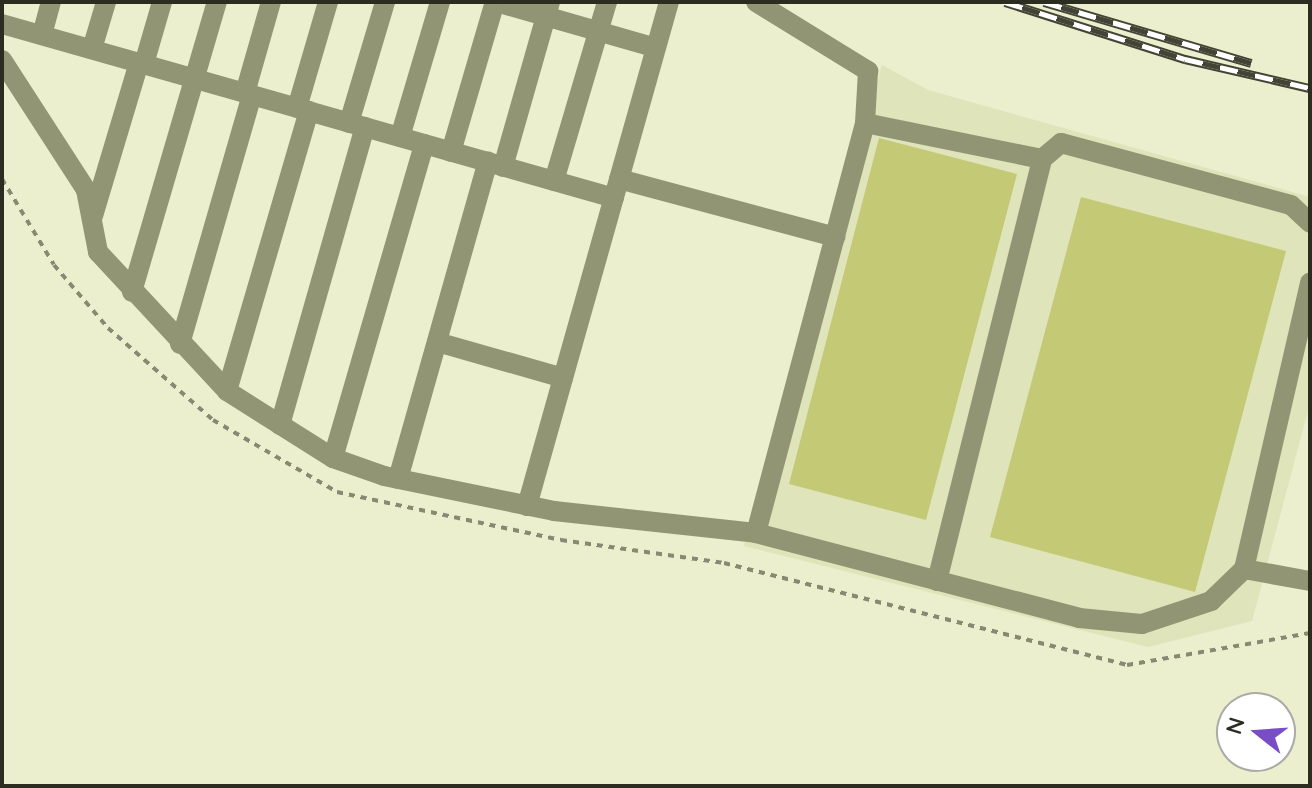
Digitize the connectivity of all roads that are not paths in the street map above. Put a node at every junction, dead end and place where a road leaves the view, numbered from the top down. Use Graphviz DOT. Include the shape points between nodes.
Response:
graph roads {
  1 [pos="51,2"];
  2 [pos="106,2"];
  3 [pos="162,2"];
  4 [pos="217,2"];
  5 [pos="271,2"];
  6 [pos="328,2"];
  7 [pos="385,2"];
  8 [pos="440,2"];
  9 [pos="495,2"];
  10 [pos="607,2"];
  11 [pos="669,2"];
  12 [pos="756,2"];
  13 [pos="548,9"];
  14 [pos="2,24"];
  15 [pos="598,31"];
  16 [pos="42,35"];
  17 [pos="656,48"];
  18 [pos="92,49"];
  19 [pos="2,60"];
  20 [pos="142,64"];
  21 [pos="195,79"];
  22 [pos="249,94"];
  23 [pos="303,110"];
  24 [pos="865,123"];
  25 [pos="357,125"];
  26 [pos="400,137"];
  27 [pos="424,144"];
  28 [pos="451,152"];
  29 [pos="1042,159"];
  30 [pos="496,164"];
  31 [pos="554,181"];
  32 [pos="616,189"];
  33 [pos="1310,223"];
  34 [pos="89,228"];
  35 [pos="835,237"];
  36 [pos="1310,282"];
  37 [pos="132,292"];
  38 [pos="437,342"];
  39 [pos="180,344"];
  40 [pos="563,378"];
  41 [pos="227,391"];
  42 [pos="280,425"];
  43 [pos="333,458"];
  44 [pos="398,479"];
  45 [pos="527,506"];
  46 [pos="756,533"];
  47 [pos="1244,569"];
  48 [pos="937,581"];
  49 [pos="1310,581"];
  1 -- 16 [label="street"];
  2 -- 18 [label="street"];
  3 -- 20 [label="street"];
  4 -- 21 [label="street"];
  5 -- 22 [label="street"];
  6 -- 23 [label="street"];
  7 -- 25 [label="street"];
  8 -- 26 [label="street"];
  9 -- 13 [label="street"];
  9 -- 28 [label="street"];
  10 -- 15 [label="street"];
  11 -- 17 [label="street"];
  12 -- 24 [label="street" via="868,71"];
  13 -- 15 [label="street"];
  13 -- 30 [label="street"];
  14 -- 16 [label="street"];
  15 -- 17 [label="street"];
  15 -- 31 [label="street"];
  16 -- 18 [label="street"];
  17 -- 32 [label="street"];
  18 -- 20 [label="street"];
  19 -- 34 [label="street" via="86,190"];
  20 -- 21 [label="street"];
  20 -- 34 [label="street"];
  21 -- 22 [label="street"];
  21 -- 37 [label="street"];
  22 -- 23 [label="street"];
  22 -- 39 [label="street"];
  23 -- 25 [label="street"];
  23 -- 41 [label="street"];
  24 -- 29 [label="street"];
  24 -- 35 [label="street"];
  25 -- 26 [label="street"];
  25 -- 42 [label="street"];
  26 -- 27 [label="street"];
  27 -- 28 [label="street"];
  27 -- 43 [label="street"];
  28 -- 30 [label="street"];
  29 -- 33 [label="street" via="1061,143 1291,205"];
  29 -- 48 [label="street"];
  30 -- 31 [label="street"];
  30 -- 38 [label="street"];
  31 -- 32 [label="street"];
  32 -- 35 [label="street"];
  32 -- 40 [label="street"];
  34 -- 37 [label="street" via="98,252"];
  35 -- 46 [label="street"];
  36 -- 47 [label="street"];
  37 -- 39 [label="street"];
  38 -- 40 [label="street"];
  38 -- 44 [label="street"];
  39 -- 41 [label="street"];
  40 -- 45 [label="street"];
  41 -- 42 [label="street"];
  42 -- 43 [label="street"];
  43 -- 44 [label="street"];
  44 -- 45 [label="street"];
  45 -- 46 [label="street" via="622,523"];
  46 -- 48 [label="street"];
  47 -- 48 [label="street" via="1211,601 1142,624 1079,618"];
  47 -- 49 [label="street"];
}
